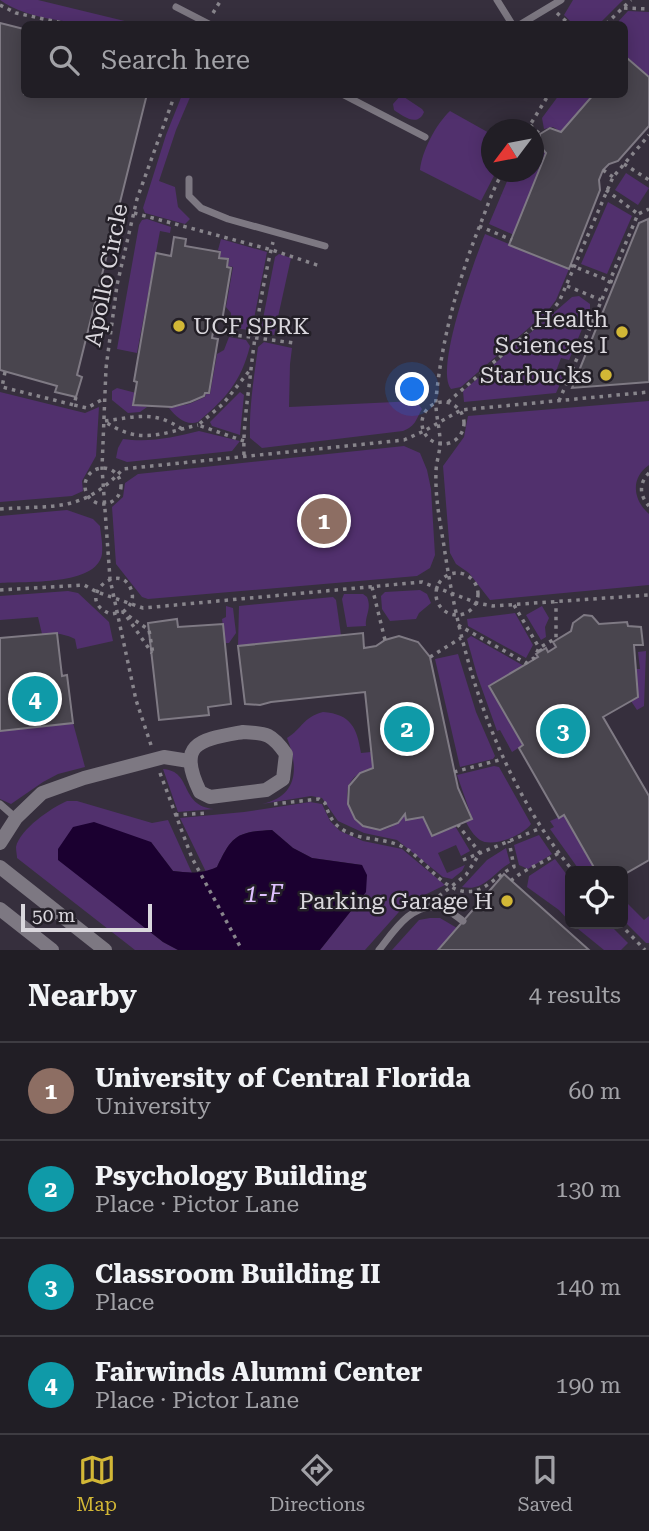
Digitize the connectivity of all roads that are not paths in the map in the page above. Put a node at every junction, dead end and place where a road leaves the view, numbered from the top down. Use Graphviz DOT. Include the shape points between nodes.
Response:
graph roads {
  1 [pos="497,0"];
  2 [pos="561,0"];
  3 [pos="176,7"];
  4 [pos="203,21"];
  5 [pos="510,21"];
  6 [pos="526,21"];
  7 [pos="350,98"];
  8 [pos="425,137"];
  9 [pos="189,179"];
  10 [pos="325,246"];
  11 [pos="189,761"];
  12 [pos="0,804"];
  13 [pos="16,818"];
  14 [pos="0,843"];
  15 [pos="0,867"];
  16 [pos="0,909"];
  17 [pos="463,921"];
  18 [pos="52,950"];
  19 [pos="105,950"];
  20 [pos="379,950"];
  1 -- 5 [label="lane"];
  2 -- 6 [label="lane"];
  3 -- 4 [label="lane"];
  7 -- 8 [label="lane"];
  9 -- 10 [label="lane" via="190,196 201,208"];
  11 -- 11 [label="street" via="200,792 210,797 266,790 283,779 286,754 275,738 243,732 206,739 192,751"];
  11 -- 13 [label="street" via="164,757 84,778 42,793"];
  12 -- 13 [label="lane"];
  13 -- 14 [label="street"];
  15 -- 19 [label="street"];
  16 -- 18 [label="street"];
  17 -- 20 [label="lane" via="441,907 423,908 410,914"];
}
